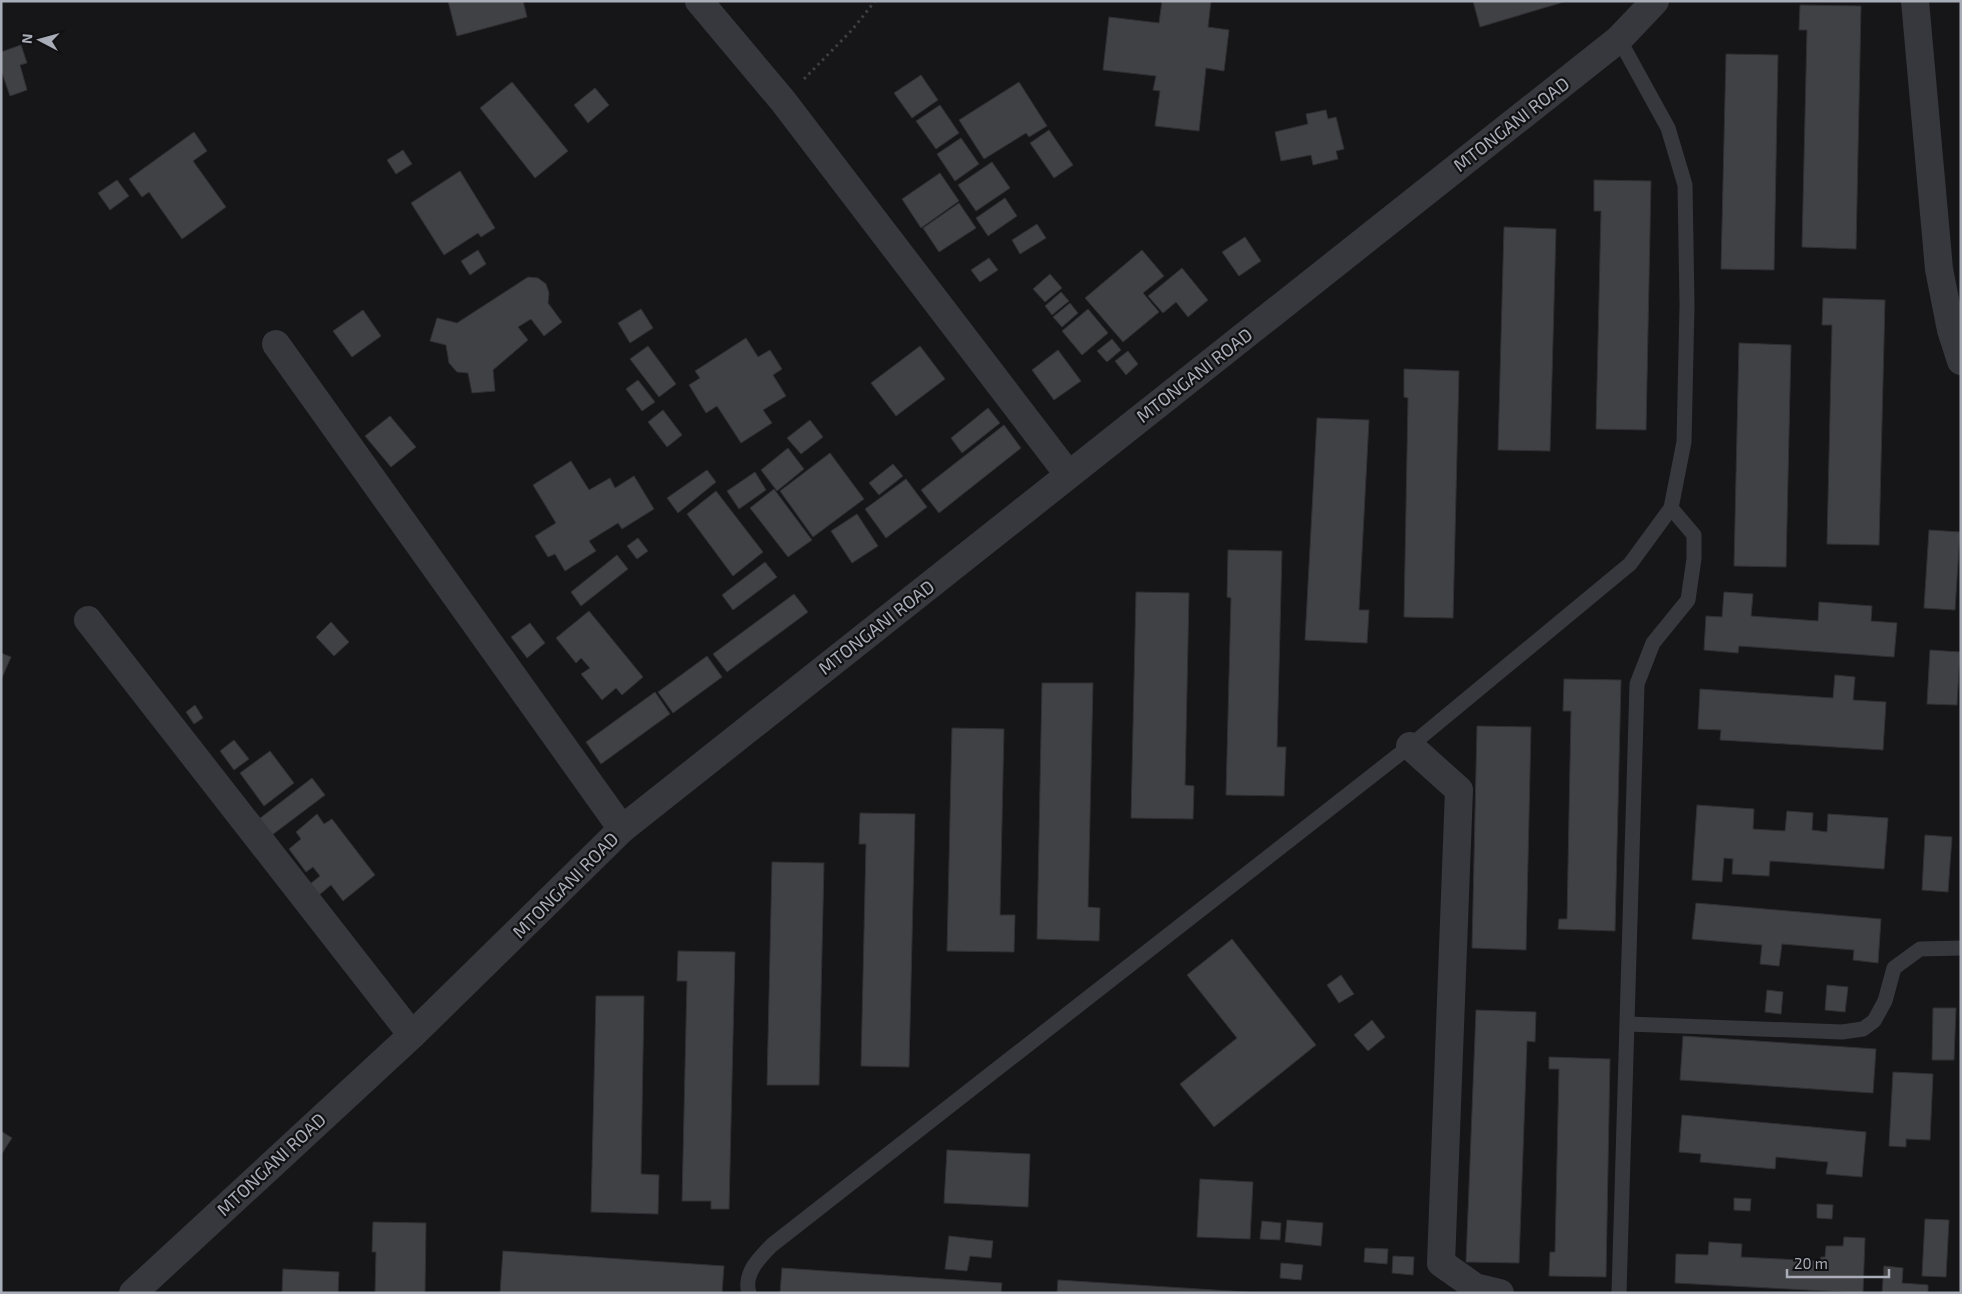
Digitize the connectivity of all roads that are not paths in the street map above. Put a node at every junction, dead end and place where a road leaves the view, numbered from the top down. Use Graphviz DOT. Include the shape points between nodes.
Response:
graph roads {
  1 [pos="699,1"];
  2 [pos="1655,1"];
  3 [pos="1914,1"];
  4 [pos="1619,38"];
  5 [pos="276,344"];
  6 [pos="1961,360"];
  7 [pos="1068,474"];
  8 [pos="1671,508"];
  9 [pos="88,620"];
  10 [pos="1410,746"];
  11 [pos="622,829"];
  12 [pos="1961,948"];
  13 [pos="1628,1024"];
  14 [pos="412,1035"];
  15 [pos="133,1293"];
  16 [pos="749,1293"];
  17 [pos="1500,1293"];
  18 [pos="1619,1293"];
  1 -- 7 [label="street" via="783,101"];
  2 -- 4 [label="street, MTONGANI ROAD"];
  3 -- 6 [label="street" via="1939,269 1951,330"];
  4 -- 7 [label="street, MTONGANI ROAD"];
  4 -- 8 [label="lane" via="1668,128 1685,185 1684,442"];
  5 -- 11 [label="street"];
  7 -- 11 [label="street, MTONGANI ROAD"];
  8 -- 10 [label="lane" via="1630,564"];
  8 -- 13 [label="lane" via="1694,535 1694,559 1688,600 1653,642 1637,684"];
  9 -- 14 [label="street"];
  10 -- 16 [label="lane" via="772,1245 755,1262 746,1285"];
  10 -- 17 [label="street" via="1459,790 1440,1263 1475,1287"];
  11 -- 14 [label="street, MTONGANI ROAD"];
  12 -- 13 [label="lane" via="1920,949 1894,968 1885,1001 1874,1021 1864,1028 1842,1032"];
  13 -- 18 [label="lane"];
  14 -- 15 [label="street, MTONGANI ROAD"];
}
